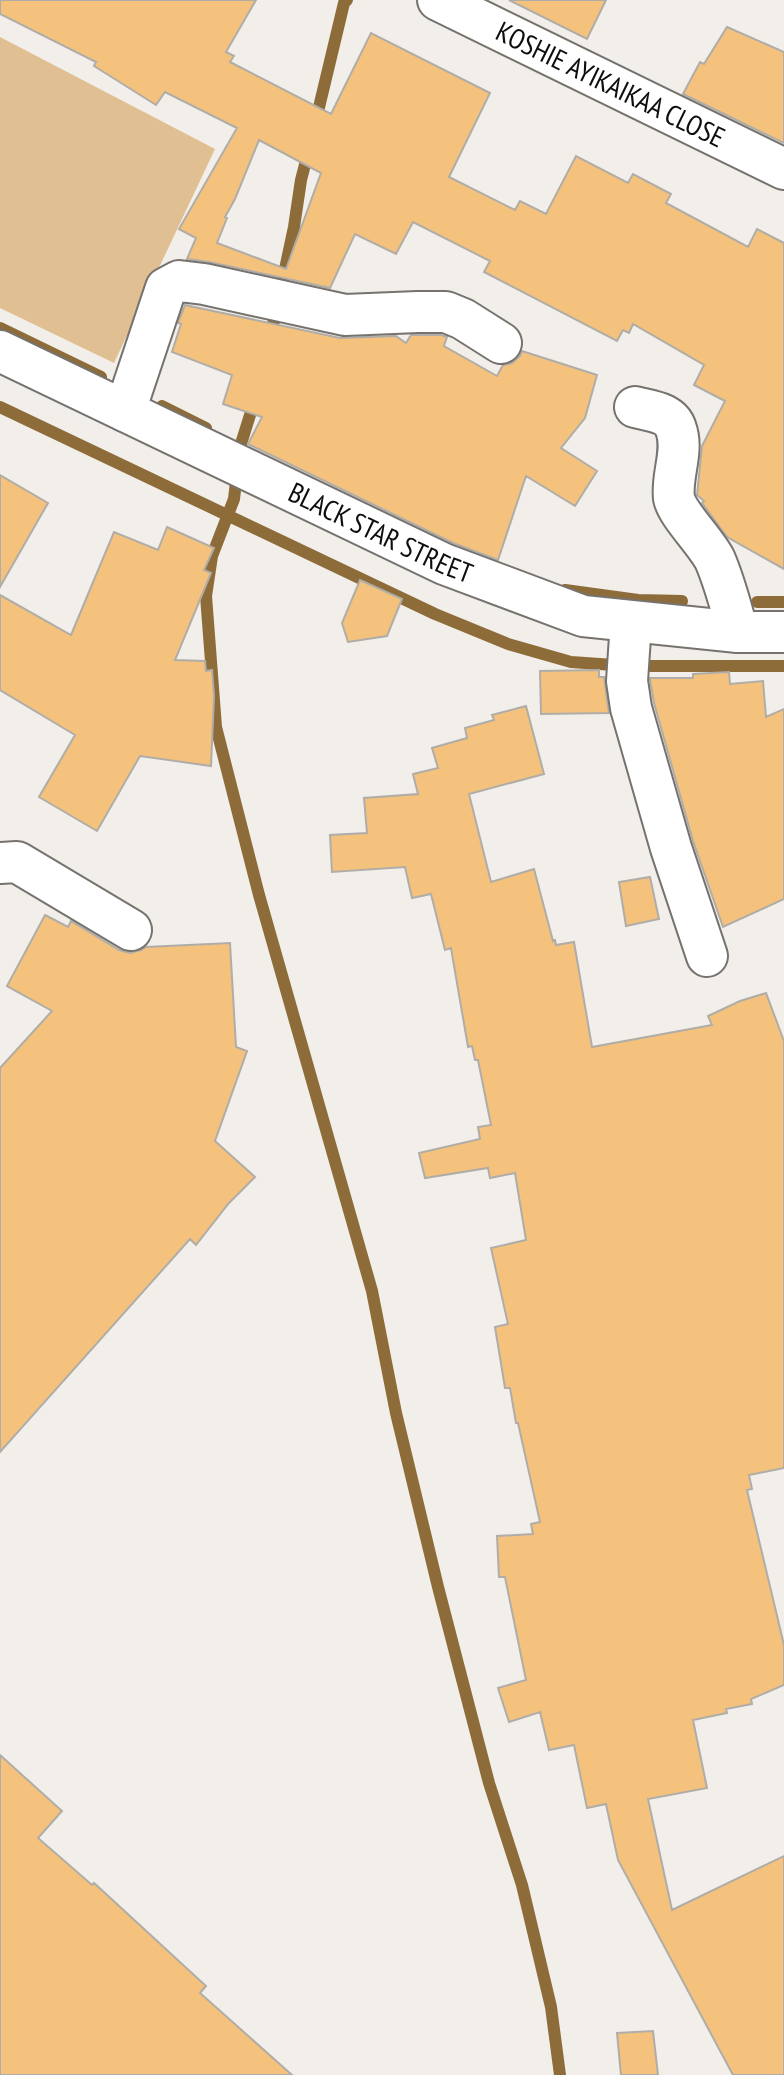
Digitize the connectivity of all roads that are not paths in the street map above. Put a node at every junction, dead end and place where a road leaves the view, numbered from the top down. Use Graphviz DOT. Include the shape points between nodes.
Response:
graph roads {
  1 [pos="438,0"];
  2 [pos="784,169"];
  3 [pos="501,343"];
  4 [pos="0,351"];
  5 [pos="635,407"];
  6 [pos="125,411"];
  7 [pos="631,622"];
  8 [pos="738,632"];
  9 [pos="784,632"];
  10 [pos="0,863"];
  11 [pos="131,930"];
  12 [pos="707,956"];
  1 -- 2 [label="street, KOSHIE AYIKAIKAA CLOSE"];
  3 -- 6 [label="street" via="446,312 345,315 179,281 166,288"];
  4 -- 6 [label="street, BLACK STAR STREET"];
  5 -- 8 [label="street" via="667,415 676,428 674,499 716,562"];
  6 -- 7 [label="street, BLACK STAR STREET" via="444,564 583,616"];
  7 -- 8 [label="street, BLACK STAR STREET"];
  7 -- 12 [label="street" via="631,708"];
  8 -- 9 [label="street, BLACK STAR STREET"];
  10 -- 11 [label="street" via="17,862"];
}
